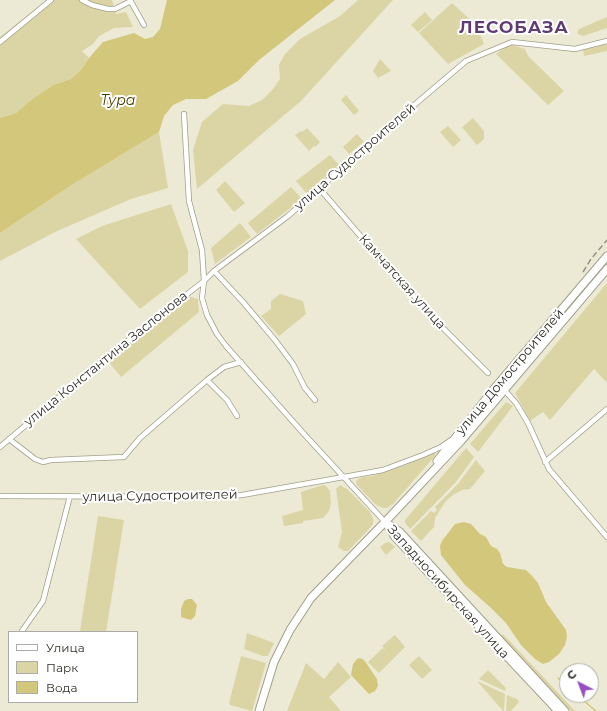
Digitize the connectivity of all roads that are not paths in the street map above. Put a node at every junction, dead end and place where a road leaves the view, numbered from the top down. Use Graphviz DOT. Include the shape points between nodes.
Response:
graph roads {
  1 [pos="51,0"];
  2 [pos="82,0"];
  3 [pos="131,0"];
  4 [pos="144,25"];
  5 [pos="607,41"];
  6 [pos="0,42"];
  7 [pos="184,114"];
  8 [pos="319,188"];
  9 [pos="607,256"];
  10 [pos="607,269"];
  11 [pos="214,271"];
  12 [pos="204,280"];
  13 [pos="241,362"];
  14 [pos="488,373"];
  15 [pos="207,380"];
  16 [pos="499,384"];
  17 [pos="505,390"];
  18 [pos="315,400"];
  19 [pos="607,409"];
  20 [pos="237,416"];
  21 [pos="456,436"];
  22 [pos="9,439"];
  23 [pos="0,447"];
  24 [pos="545,462"];
  25 [pos="342,477"];
  26 [pos="415,490"];
  27 [pos="0,496"];
  28 [pos="70,496"];
  29 [pos="385,522"];
  30 [pos="607,537"];
  31 [pos="22,631"];
  32 [pos="259,711"];
  33 [pos="558,711"];
  34 [pos="565,711"];
  1 -- 6 [label="street"];
  2 -- 3 [label="street" via="108,10"];
  3 -- 4 [label="street"];
  5 -- 8 [label="street, улица Судостроителей" via="575,49 512,42 480,54 462,64"];
  7 -- 12 [label="street" via="189,201 202,250"];
  8 -- 11 [label="street, улица Судостроителей" via="288,216"];
  8 -- 14 [label="street, Камчатская улица" via="441,326"];
  9 -- 16 [label="main road, улица Домостроителей"];
  10 -- 17 [label="main road, улица Домостроителей"];
  11 -- 12 [label="street, улица Судостроителей"];
  11 -- 18 [label="street" via="275,340"];
  12 -- 13 [label="street" via="202,298 207,315 217,334"];
  12 -- 22 [label="street, улица Константина Заслонова"];
  13 -- 15 [label="street" via="224,367"];
  13 -- 25 [label="street"];
  15 -- 20 [label="street" via="227,400"];
  15 -- 22 [label="street" via="140,438 124,457 43,462 35,460"];
  16 -- 17 [label="street"];
  16 -- 21 [label="main road, улица Домостроителей"];
  17 -- 24 [label="street" via="528,423"];
  17 -- 26 [label="main road, улица Домостроителей" via="462,441"];
  19 -- 24 [label="street"];
  21 -- 25 [label="street, улица Судостроителей" via="435,450 383,470"];
  21 -- 26 [label="main road, улица Домостроителей"];
  22 -- 23 [label="street, улица Константина Заслонова"];
  24 -- 30 [label="street"];
  25 -- 28 [label="street, улица Судостроителей" via="219,497"];
  25 -- 29 [label="street"];
  26 -- 29 [label="main road, улица Домостроителей"];
  27 -- 28 [label="street, улица Судостроителей"];
  28 -- 31 [label="street" via="43,602"];
  29 -- 32 [label="main road, улица Домостроителей" via="311,598 298,616 274,662"];
  29 -- 33 [label="main road, Западносибирская улица" via="395,538"];
  29 -- 34 [label="main road, Западносибирская улица" via="400,532"];
}
